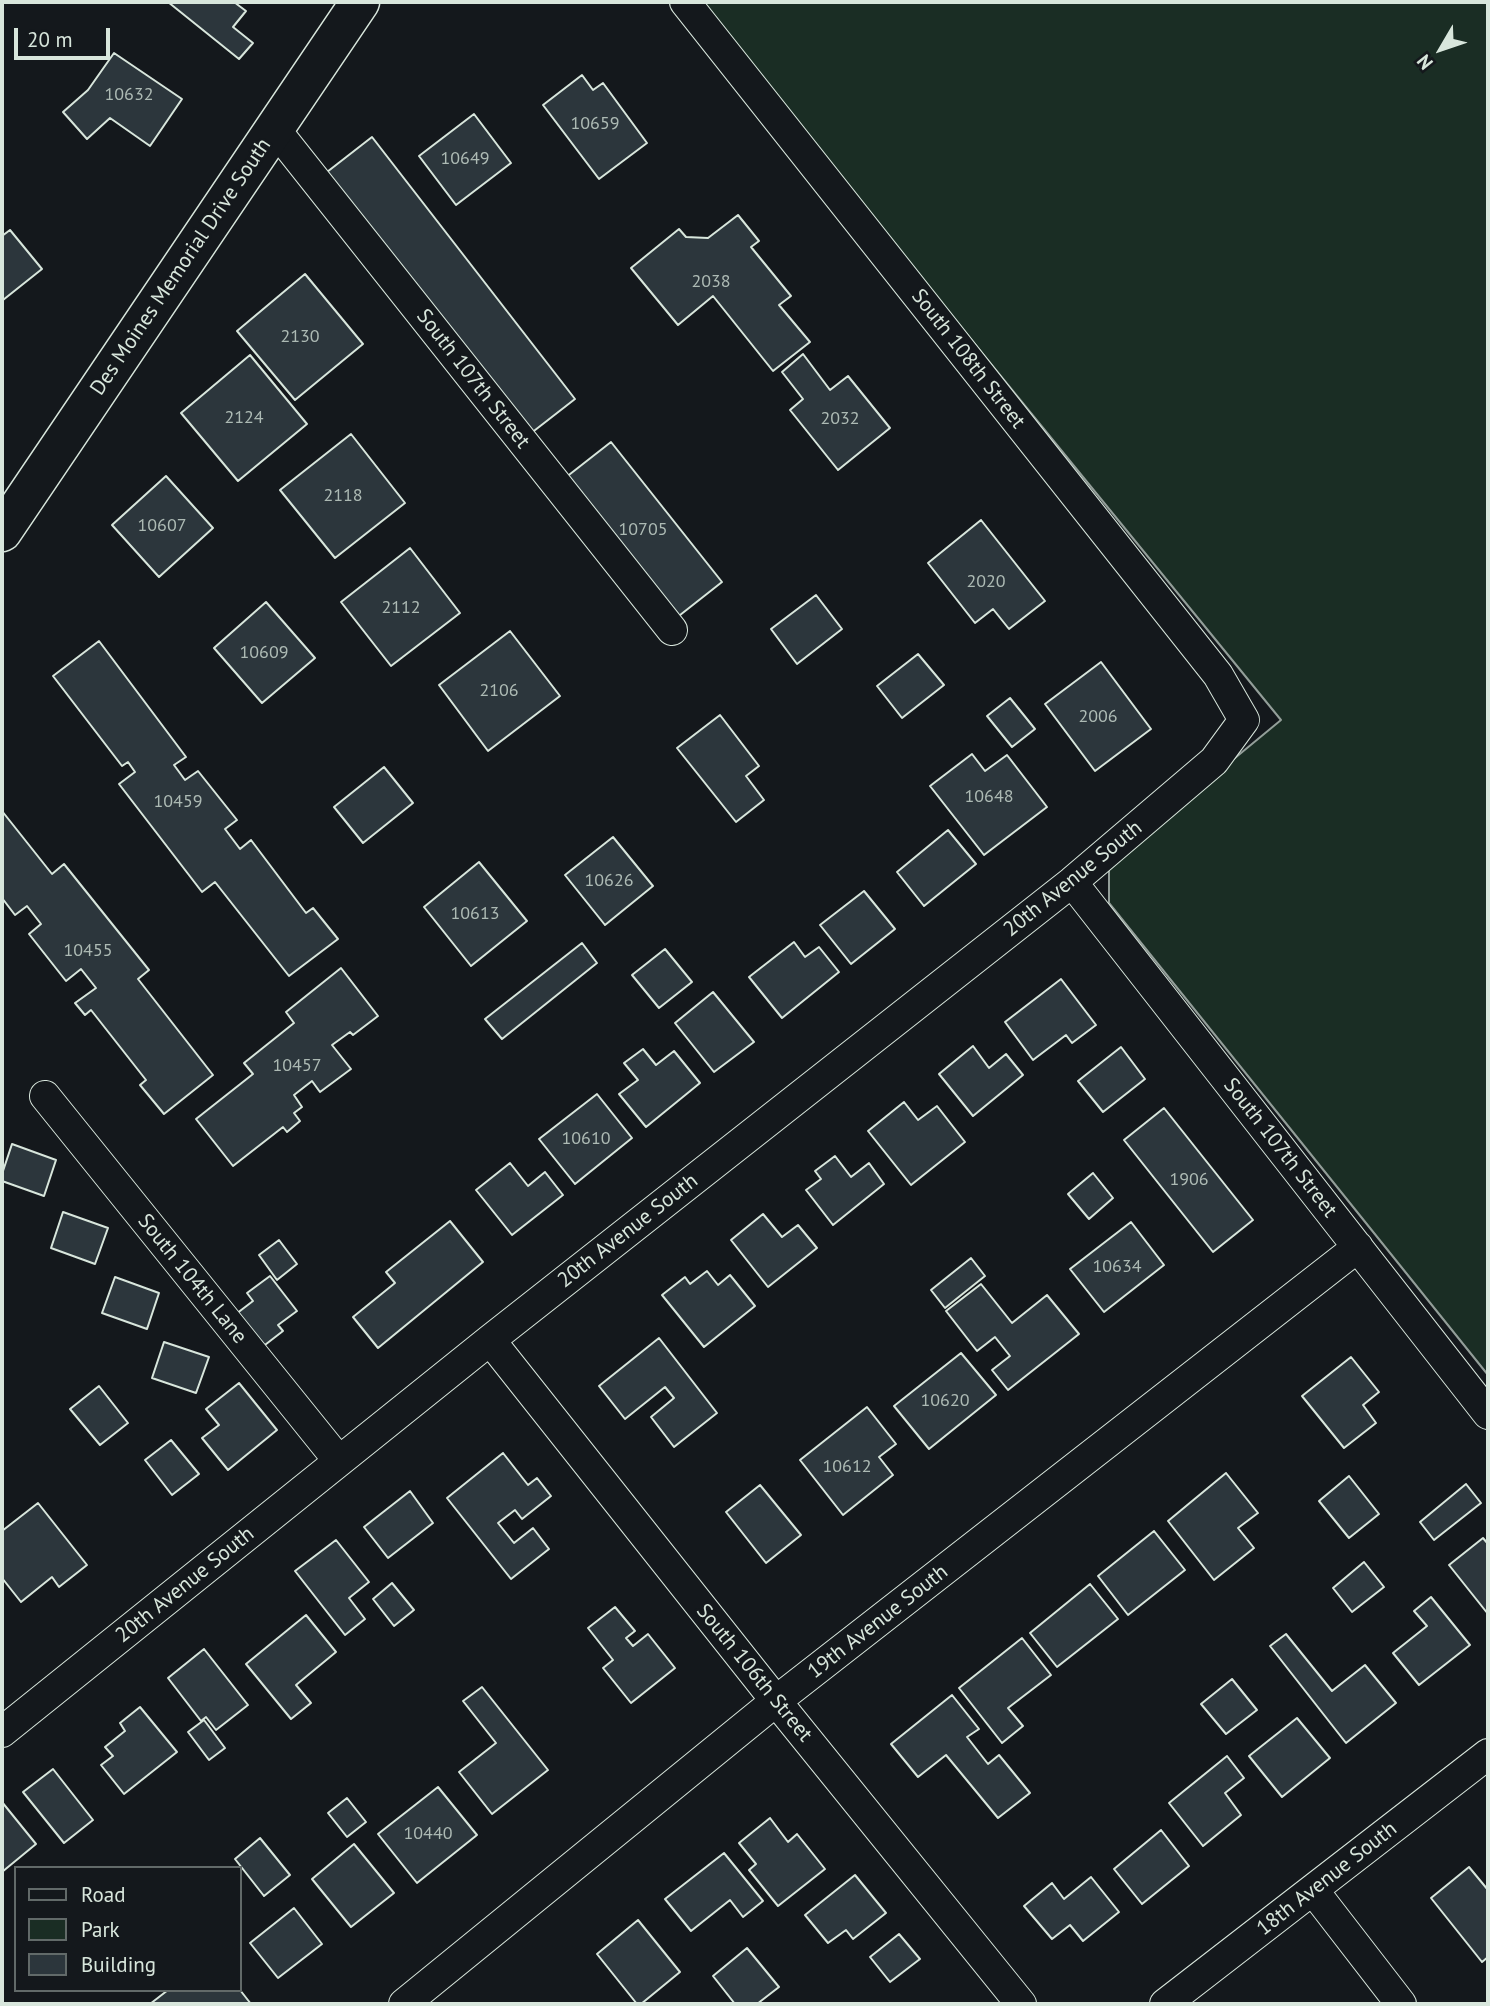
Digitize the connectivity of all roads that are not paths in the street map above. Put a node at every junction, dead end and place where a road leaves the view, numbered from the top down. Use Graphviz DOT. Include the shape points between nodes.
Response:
graph roads {
  1 [pos="360,2"];
  2 [pos="685,2"];
  3 [pos="274,128"];
  4 [pos="2,532"];
  5 [pos="672,630"];
  6 [pos="1244,720"];
  7 [pos="1072,882"];
  8 [pos="45,1096"];
  9 [pos="1358,1247"];
  10 [pos="490,1340"];
  11 [pos="1488,1414"];
  12 [pos="339,1461"];
  13 [pos="776,1701"];
  14 [pos="2,1732"];
  15 [pos="1488,1754"];
  16 [pos="1313,1890"];
  17 [pos="404,2004"];
  18 [pos="1021,2004"];
  19 [pos="1165,2004"];
  20 [pos="1401,2004"];
  1 -- 3 [label="main road, Des Moines Memorial Drive South"];
  2 -- 6 [label="street, South 108th Street" via="1218,675"];
  3 -- 4 [label="main road, Des Moines Memorial Drive South"];
  3 -- 5 [label="street, South 107th Street"];
  6 -- 7 [label="street, 20th Avenue South" via="1214,761"];
  7 -- 9 [label="street, South 107th Street"];
  7 -- 10 [label="street, 20th Avenue South"];
  8 -- 12 [label="street, South 104th Lane"];
  9 -- 11 [label="street, South 107th Street"];
  9 -- 13 [label="street, 19th Avenue South"];
  10 -- 12 [label="street, 20th Avenue South"];
  10 -- 13 [label="street, South 106th Street"];
  12 -- 14 [label="street, 20th Avenue South"];
  13 -- 17 [label="street, 19th Avenue South"];
  13 -- 18 [label="street, South 106th Street"];
  15 -- 16 [label="street, 18th Avenue South"];
  16 -- 19 [label="street, 18th Avenue South"];
  16 -- 20 [label="street"];
}
